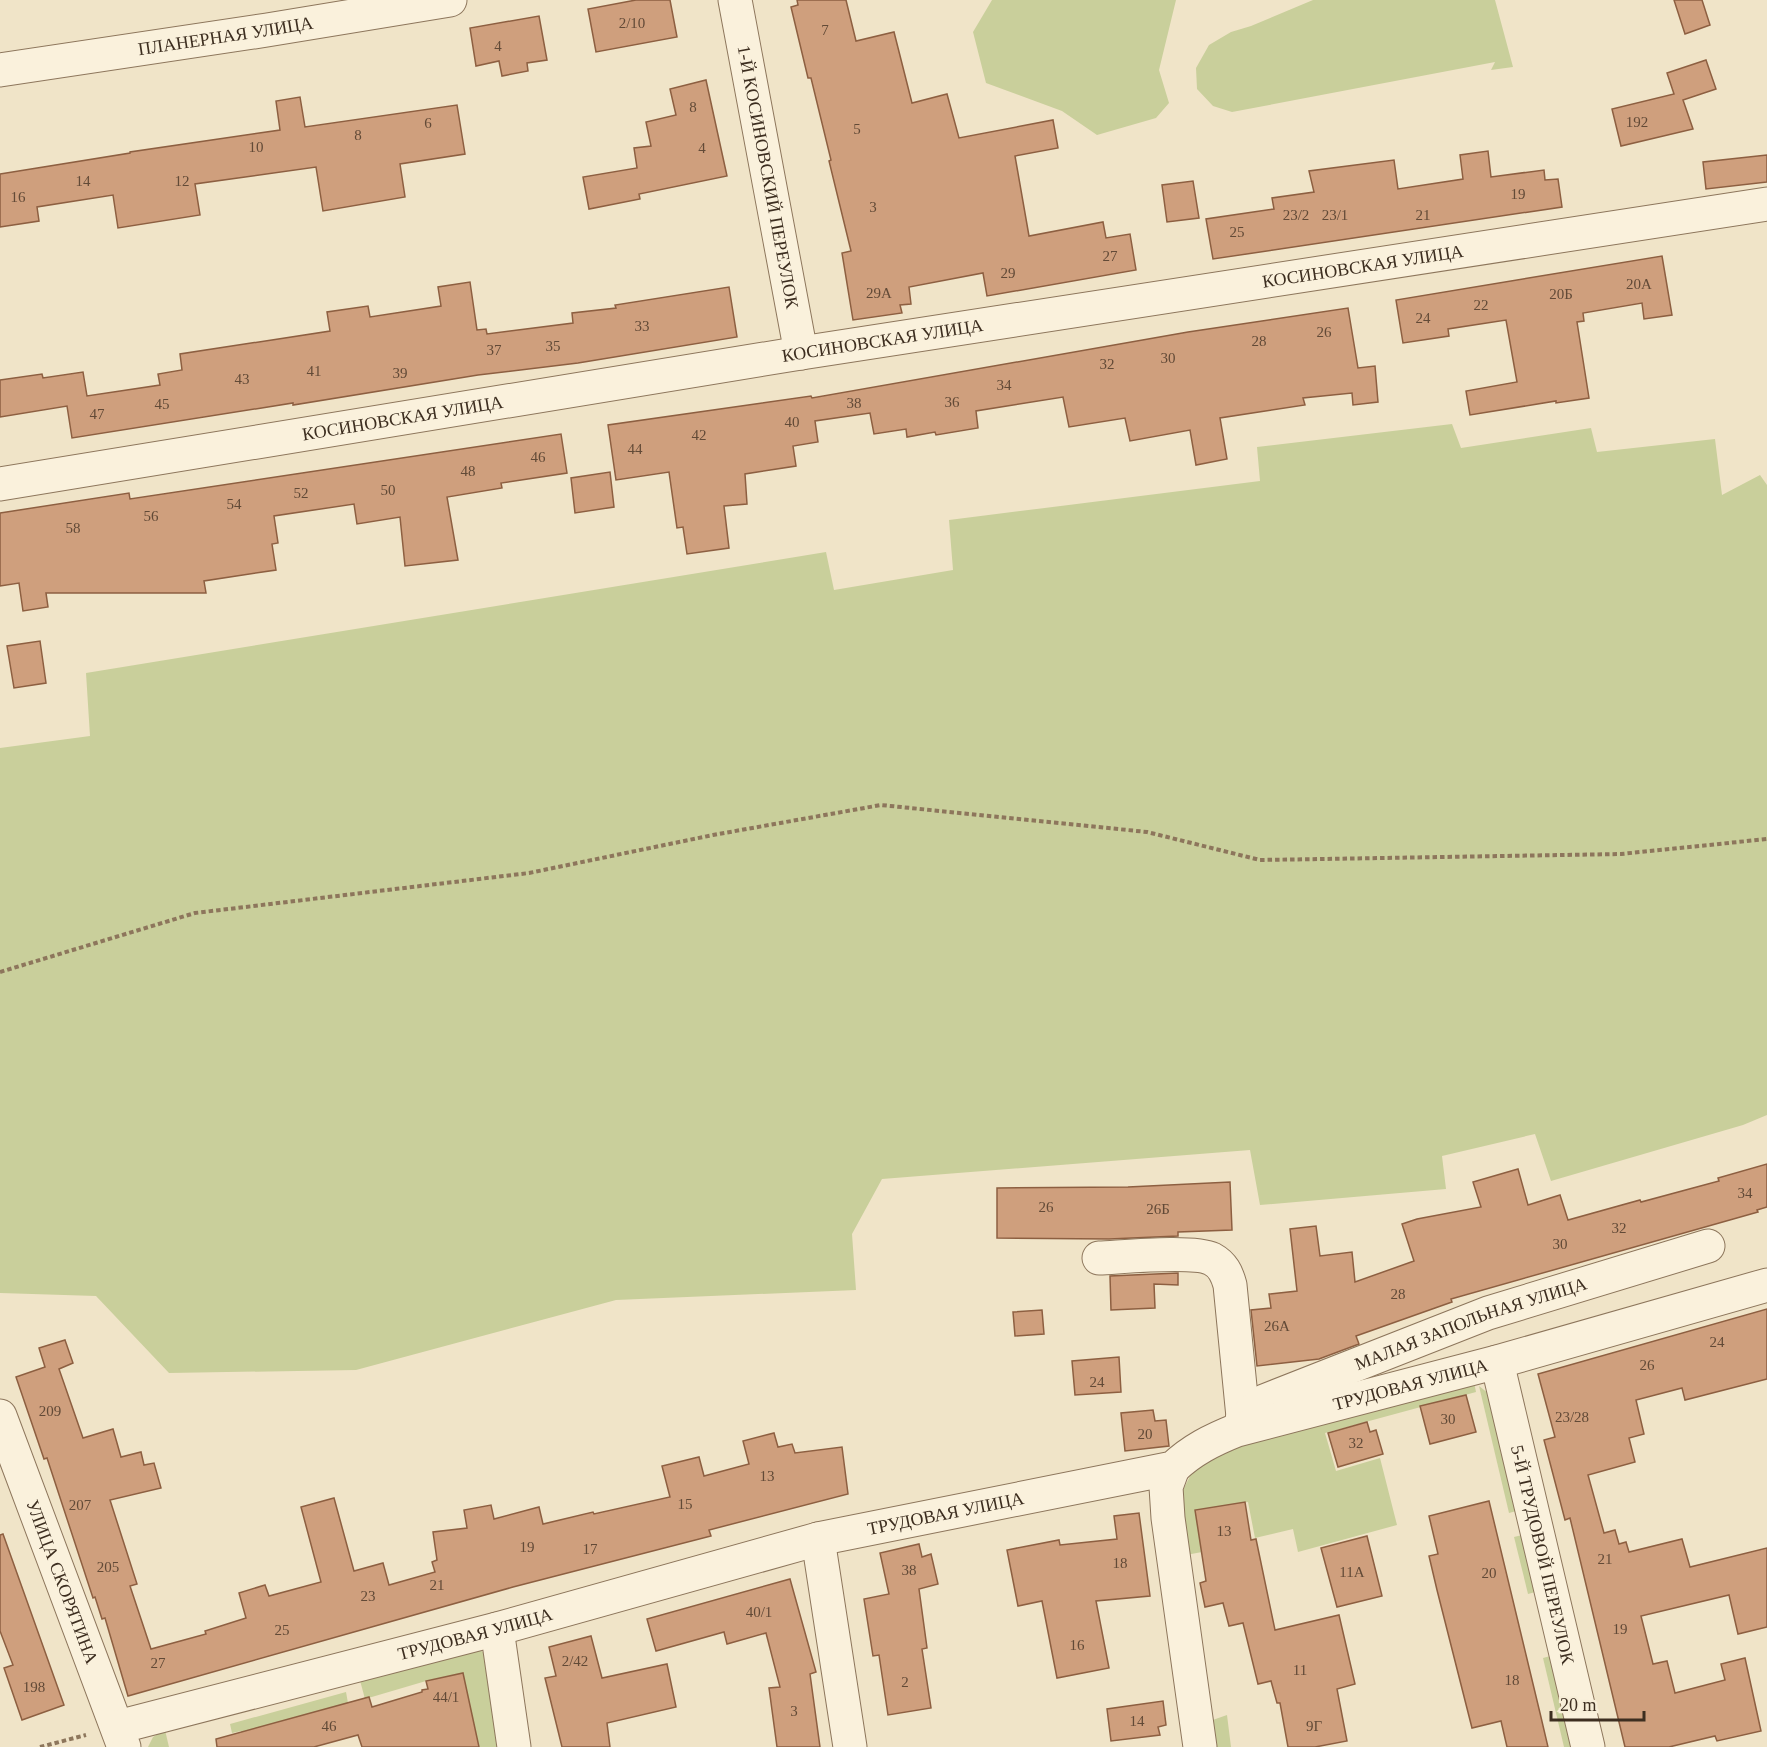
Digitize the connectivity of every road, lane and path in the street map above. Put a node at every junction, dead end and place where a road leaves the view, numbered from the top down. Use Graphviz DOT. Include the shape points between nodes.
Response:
graph roads {
  1 [pos="450,0"];
  2 [pos="735,0"];
  3 [pos="0,70"];
  4 [pos="1767,204"];
  5 [pos="801,353"];
  6 [pos="0,484"];
  7 [pos="1767,839"];
  8 [pos="0,972"];
  9 [pos="1708,1246"];
  10 [pos="1099,1258"];
  11 [pos="1767,1285"];
  12 [pos="1497,1362"];
  13 [pos="0,1416"];
  14 [pos="1240,1424"];
  15 [pos="1173,1468"];
  16 [pos="818,1539"];
  17 [pos="497,1629"];
  18 [pos="121,1737"];
  19 [pos="40,1747"];
  20 [pos="514,1747"];
  21 [pos="850,1747"];
  22 [pos="1200,1747"];
  23 [pos="1588,1747"];
  1 -- 3 [label="street, ПЛАНЕРНАЯ УЛИЦА"];
  2 -- 5 [label="street, 1-Й КОСИНОВСКИЙ ПЕРЕУЛОК"];
  4 -- 5 [label="street, КОСИНОВСКАЯ УЛИЦА"];
  5 -- 6 [label="street, КОСИНОВСКАЯ УЛИЦА"];
  7 -- 8 [label="path" via="1621,854 1260,860 1147,832 881,805 530,873 195,913"];
  9 -- 14 [label="street, МАЛАЯ ЗАПОЛЬНАЯ УЛИЦА" via="1488,1313 1264,1401"];
  10 -- 14 [label="street" via="1193,1254 1211,1259 1226,1270"];
  11 -- 12 [label="street, ТРУДОВАЯ УЛИЦА"];
  12 -- 14 [label="street, ТРУДОВАЯ УЛИЦА"];
  12 -- 23 [label="street, 5-Й ТРУДОВОЙ ПЕРЕУЛОК"];
  13 -- 18 [label="street, УЛИЦА СКОРЯТИНА"];
  14 -- 15 [label="street, ТРУДОВАЯ УЛИЦА" via="1188,1454"];
  15 -- 16 [label="street, ТРУДОВАЯ УЛИЦА"];
  15 -- 22 [label="street" via="1166,1487 1168,1518"];
  16 -- 17 [label="street, ТРУДОВАЯ УЛИЦА"];
  16 -- 21 [label="street"];
  17 -- 18 [label="street, ТРУДОВАЯ УЛИЦА"];
  17 -- 20 [label="street"];
  18 -- 19 [label="path"];
}
